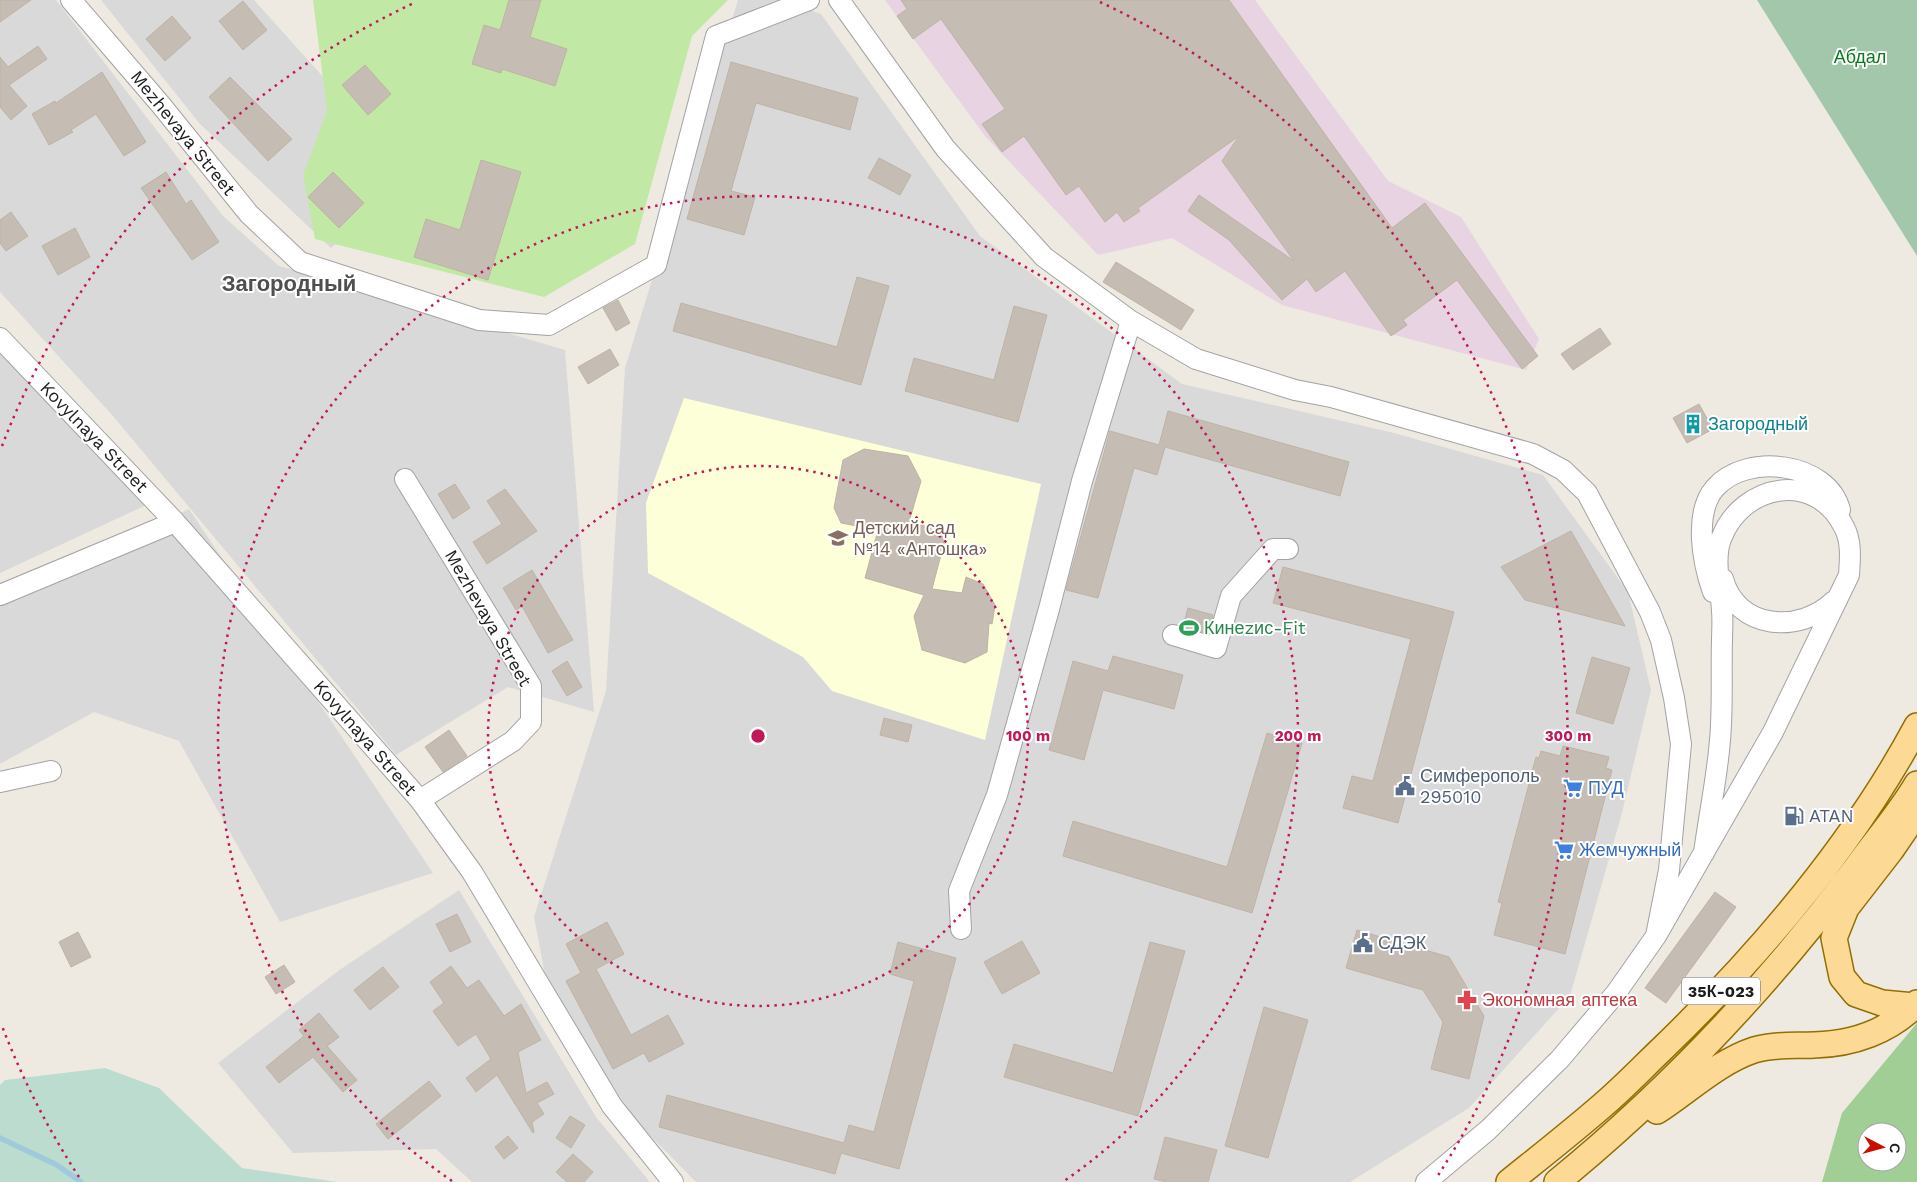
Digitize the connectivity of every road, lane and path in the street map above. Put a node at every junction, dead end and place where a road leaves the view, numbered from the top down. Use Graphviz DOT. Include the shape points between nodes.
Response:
graph roads {
  1 [pos="71,0"];
  2 [pos="808,0"];
  3 [pos="839,0"];
  4 [pos="1131,320"];
  5 [pos="0,338"];
  6 [pos="406,479"];
  7 [pos="174,522"];
  8 [pos="1844,527"];
  9 [pos="1288,549"];
  10 [pos="1719,565"];
  11 [pos="0,595"];
  12 [pos="1838,597"];
  13 [pos="1722,612"];
  14 [pos="1173,635"];
  15 [pos="1917,726"];
  16 [pos="52,772"];
  17 [pos="0,782"];
  18 [pos="1917,784"];
  19 [pos="420,800"];
  20 [pos="1917,812"];
  21 [pos="1704,853"];
  22 [pos="961,929"];
  23 [pos="1656,936"];
  24 [pos="1916,1004"];
  25 [pos="1592,1153"];
  26 [pos="674,1182"];
  27 [pos="1426,1182"];
  28 [pos="1509,1182"];
  29 [pos="1556,1182"];
  1 -- 2 [label="street, Mezhevaya Street" via="249,214 300,262 478,320 549,325 656,265 716,36"];
  3 -- 4 [label="street" via="945,148 998,208 1044,258"];
  4 -- 22 [label="street" via="1082,482 997,795 959,891"];
  4 -- 23 [label="street" via="1196,360 1533,454 1563,470 1587,493 1650,612 1661,640 1674,698 1680,744 1679,764 1669,870"];
  5 -- 7 [label="street, Kovylnaya Street"];
  6 -- 19 [label="street, Mezhevaya Street" via="531,686 531,722 513,741"];
  7 -- 11 [label="street"];
  7 -- 19 [label="street, Kovylnaya Street"];
  8 -- 10 [label="street" via="1831,508 1811,496 1789,490 1766,493 1745,503 1729,520 1720,542"];
  8 -- 12 [label="street" via="1851,550 1850,567"];
  8 -- 13 [label="street" via="1838,500 1818,480 1792,468 1765,466 1738,472 1715,488 1704,512 1701,543 1705,566"];
  9 -- 14 [label="street" via="1273,549 1231,596 1216,648"];
  10 -- 12 [label="street" via="1724,584 1734,600 1750,614 1767,621 1787,624 1806,620 1824,611"];
  10 -- 13 [label="street"];
  12 -- 21 [label="street" via="1773,732"];
  13 -- 21 [label="street" via="1720,739"];
  15 -- 28 [label="main road, 35К-023" via="1896,766 1857,825 1766,942 1711,1001 1604,1104"];
  16 -- 17 [label="street"];
  18 -- 25 [label="main road, 35К-023" via="1839,891 1753,997 1695,1059"];
  19 -- 26 [label="street, Kovylnaya Street" via="472,872 612,1106"];
  20 -- 24 [label="main road" via="1846,908 1834,938 1842,977 1856,994 1882,1003"];
  21 -- 23 [label="street"];
  23 -- 27 [label="street" via="1616,993 1560,1059 1488,1130"];
  24 -- 25 [label="main road" via="1888,1027 1850,1041 1771,1046 1727,1062"];
  25 -- 29 [label="main road, 35К-023"];
}
